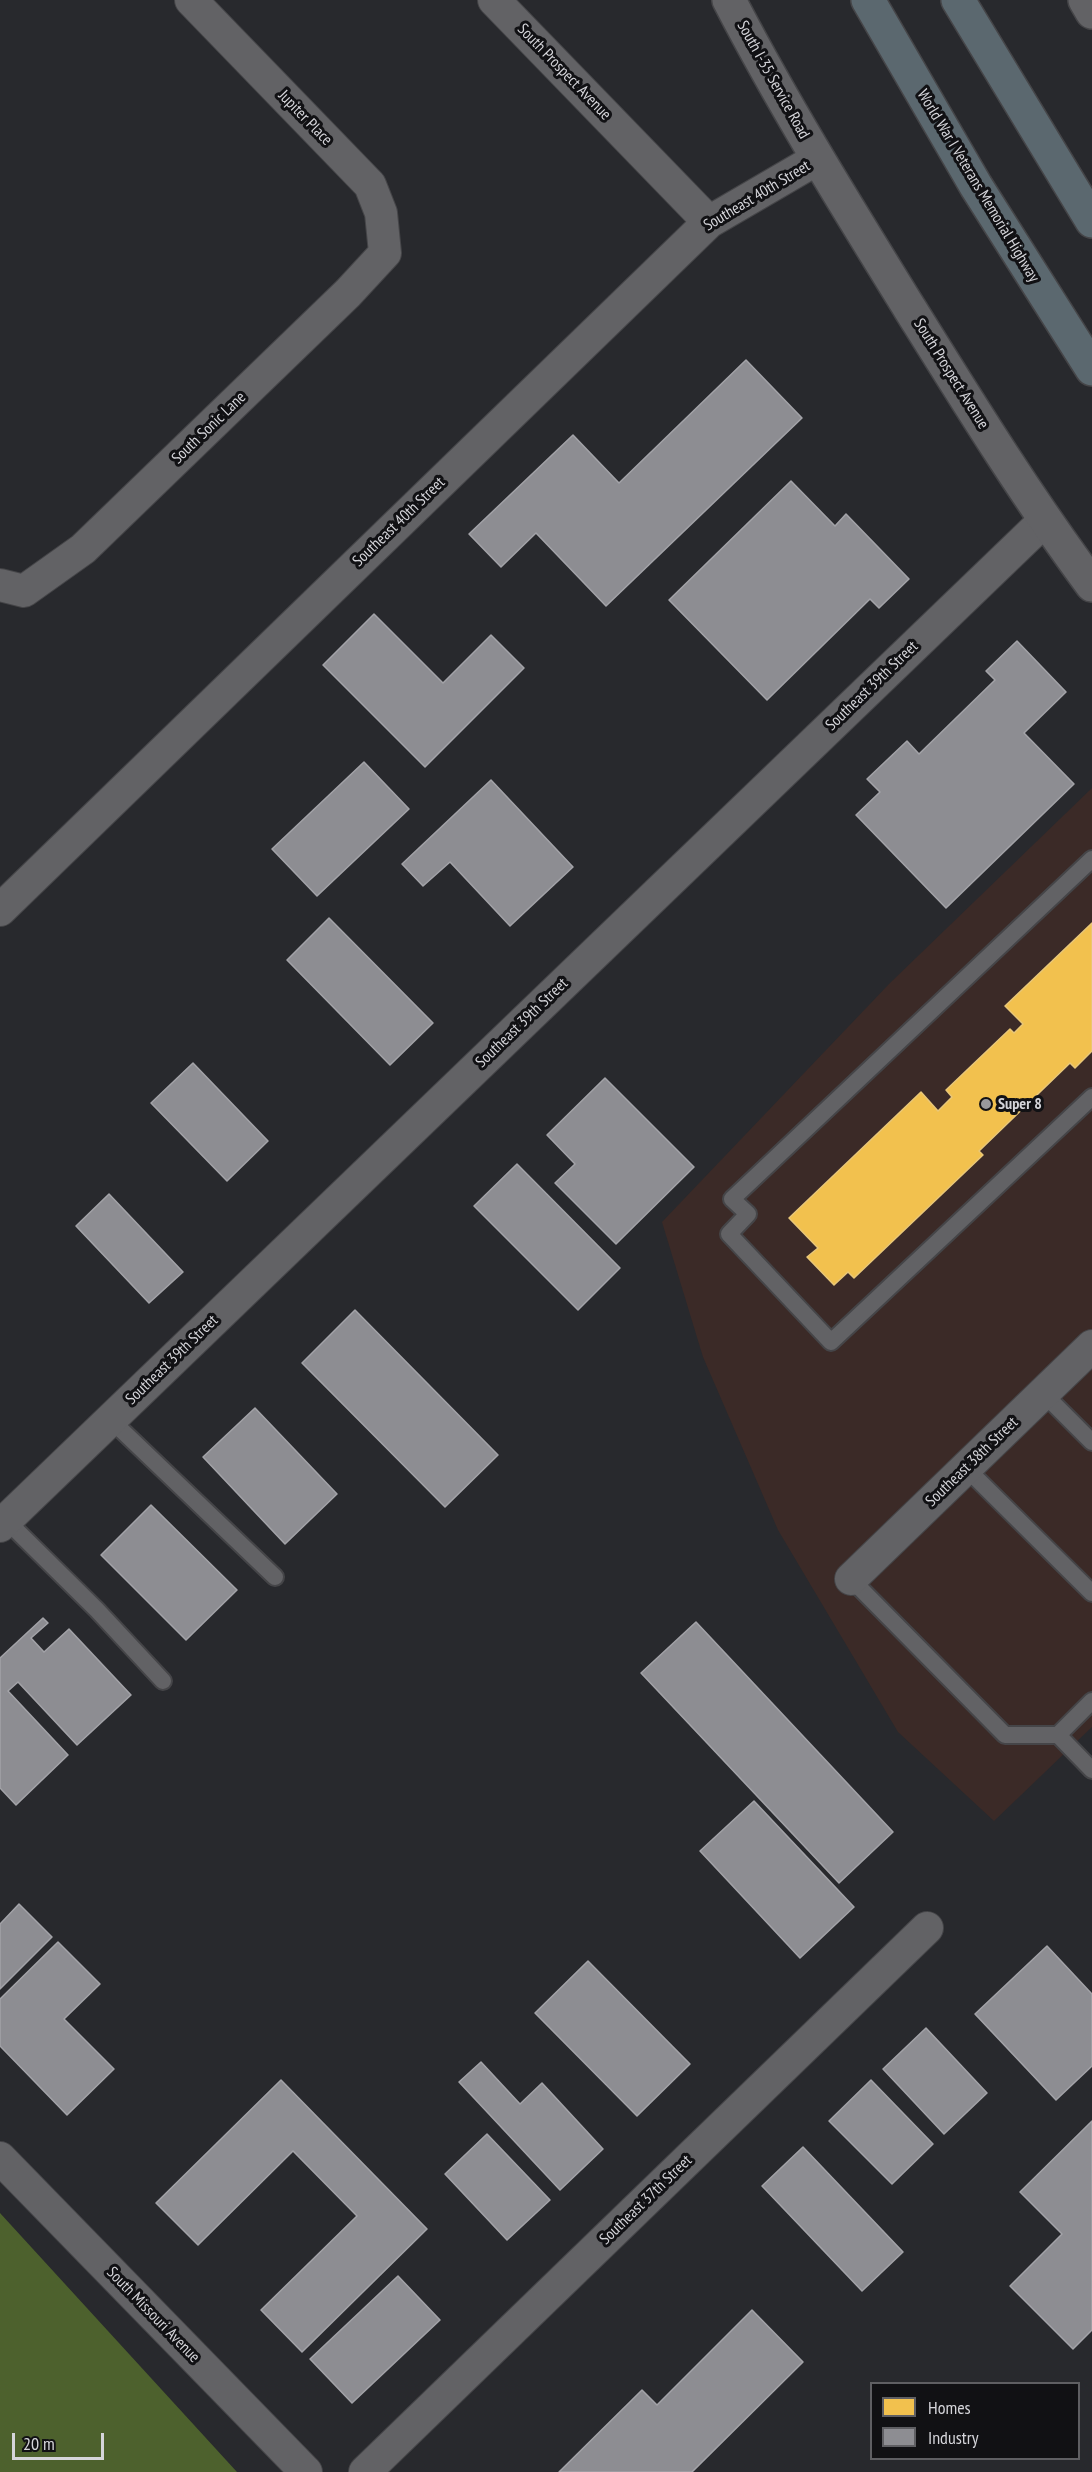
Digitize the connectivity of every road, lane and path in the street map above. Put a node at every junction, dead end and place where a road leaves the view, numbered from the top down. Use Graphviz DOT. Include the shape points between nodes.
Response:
graph roads {
  1 [pos="191,0"];
  2 [pos="494,0"];
  3 [pos="729,0"];
  4 [pos="868,0"];
  5 [pos="958,0"];
  6 [pos="1085,0"];
  7 [pos="1092,12"];
  8 [pos="817,159"];
  9 [pos="1092,221"];
  10 [pos="709,222"];
  11 [pos="385,253"];
  12 [pos="1092,369"];
  13 [pos="1044,521"];
  14 [pos="1092,585"];
  15 [pos="12,588"];
  16 [pos="1092,859"];
  17 [pos="0,910"];
  18 [pos="1092,1097"];
  19 [pos="1092,1346"];
  20 [pos="1043,1393"];
  21 [pos="110,1419"];
  22 [pos="1092,1442"];
  23 [pos="966,1468"];
  24 [pos="3,1523"];
  25 [pos="275,1577"];
  26 [pos="851,1579"];
  27 [pos="1092,1593"];
  28 [pos="163,1681"];
  29 [pos="1092,1701"];
  30 [pos="1058,1735"];
  31 [pos="1092,1770"];
  32 [pos="927,1928"];
  33 [pos="0,2158"];
  34 [pos="306,2472"];
  35 [pos="364,2472"];
  1 -- 11 [label="street, Jupiter Place" via="370,185 381,213"];
  2 -- 10 [label="street, South Prospect Avenue"];
  3 -- 8 [label="main road, South I-35 Service Road"];
  4 -- 12 [label="highway, World War I Veterans Memorial Highway" via="976,186"];
  5 -- 9 [label="highway"];
  6 -- 7 [label="main road"];
  8 -- 10 [label="street, Southeast 40th Street"];
  8 -- 13 [label="main road, South Prospect Avenue"];
  10 -- 17 [label="street, Southeast 40th Street"];
  11 -- 15 [label="street, South Sonic Lane" via="83,549"];
  13 -- 14 [label="main road, South Prospect Avenue"];
  13 -- 21 [label="street, Southeast 39th Street"];
  16 -- 18 [label="lane" via="732,1200 748,1214 729,1233 831,1342"];
  19 -- 20 [label="street, Southeast 38th Street"];
  20 -- 22 [label="lane"];
  20 -- 23 [label="street, Southeast 38th Street"];
  21 -- 24 [label="street, Southeast 39th Street"];
  21 -- 25 [label="lane"];
  23 -- 26 [label="street, Southeast 38th Street"];
  23 -- 27 [label="lane"];
  24 -- 28 [label="lane" via="97,1610"];
  26 -- 30 [label="lane" via="1005,1735"];
  29 -- 30 [label="lane"];
  30 -- 31 [label="lane"];
  32 -- 35 [label="street, Southeast 37th Street"];
  33 -- 34 [label="street, South Missouri Avenue"];
}
